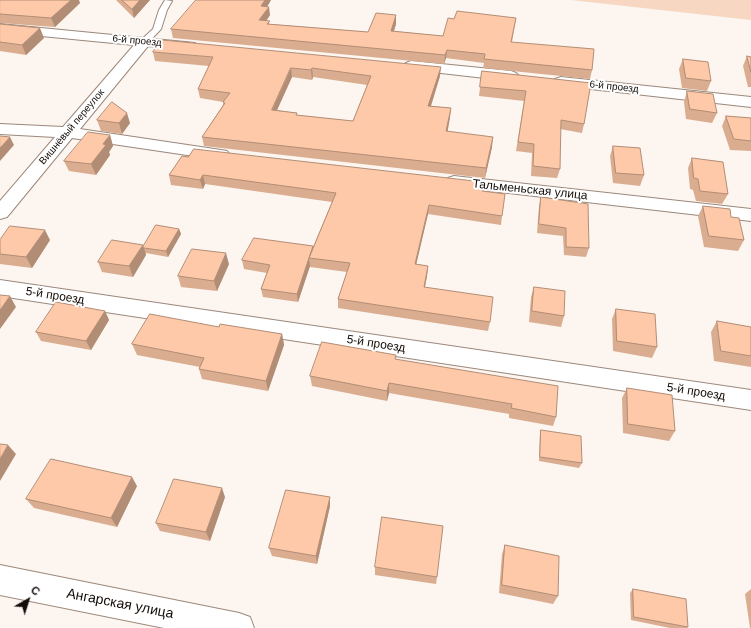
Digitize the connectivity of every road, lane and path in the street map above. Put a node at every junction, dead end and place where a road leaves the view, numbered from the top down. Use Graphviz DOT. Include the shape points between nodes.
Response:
graph roads {
  1 [pos="168,1"];
  2 [pos="0,28"];
  3 [pos="144,42"];
  4 [pos="206,47"];
  5 [pos="393,64"];
  6 [pos="527,78"];
  7 [pos="543,80"];
  8 [pos="751,102"];
  9 [pos="0,130"];
  10 [pos="67,132"];
  11 [pos="241,157"];
  12 [pos="436,180"];
  13 [pos="0,213"];
  14 [pos="751,215"];
  15 [pos="0,288"];
  16 [pos="751,400"];
  17 [pos="0,580"];
  18 [pos="239,628"];
  1 -- 3 [label="lane" via="162,9 159,26"];
  2 -- 3 [label="street, 6-й проезд"];
  3 -- 4 [label="street, 6-й проезд"];
  3 -- 10 [label="street, Вишнёвый переулок"];
  5 -- 6 [label="street"];
  7 -- 8 [label="street, 6-й проезд"];
  9 -- 10 [label="street"];
  10 -- 11 [label="street"];
  10 -- 13 [label="street, Вишнёвый переулок"];
  12 -- 14 [label="street, Тальменьская улица"];
  15 -- 16 [label="street, 5-й проезд"];
  17 -- 18 [label="street, Ангарская улица"];
}
